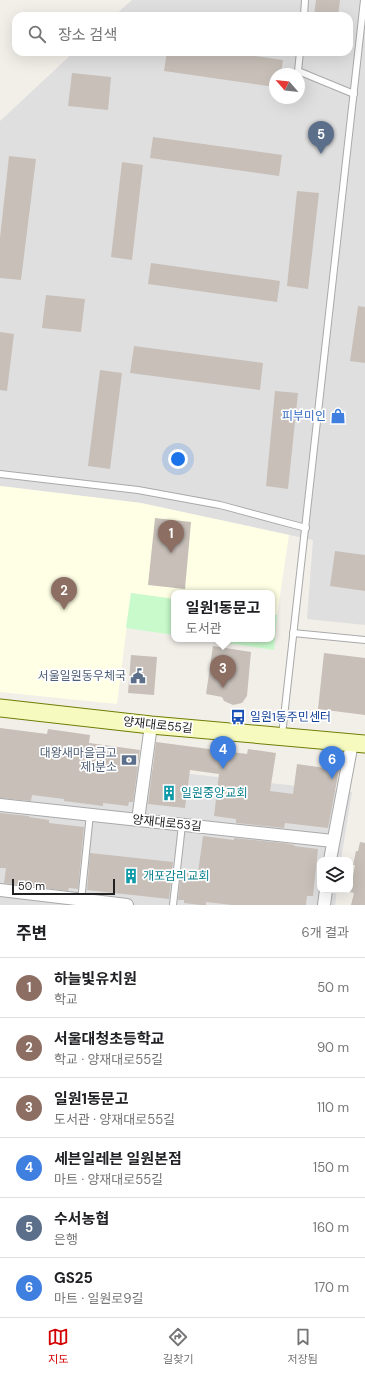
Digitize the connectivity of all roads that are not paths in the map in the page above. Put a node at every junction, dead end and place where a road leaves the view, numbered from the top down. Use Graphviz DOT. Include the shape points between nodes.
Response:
graph roads {
  1 [pos="305,0"];
  2 [pos="364,0"];
  3 [pos="304,12"];
  4 [pos="300,56"];
  5 [pos="354,94"];
  6 [pos="0,474"];
  7 [pos="306,528"];
  8 [pos="293,632"];
  9 [pos="365,640"];
  10 [pos="0,708"];
  11 [pos="151,725"];
  12 [pos="282,737"];
  13 [pos="358,743"];
  14 [pos="0,805"];
  15 [pos="90,814"];
  16 [pos="138,820"];
  17 [pos="182,824"];
  18 [pos="333,841"];
  19 [pos="330,857"];
  20 [pos="0,890"];
  21 [pos="326,893"];
  22 [pos="81,902"];
  23 [pos="127,905"];
  24 [pos="173,905"];
  25 [pos="324,905"];
  1 -- 3 [label="lane"];
  2 -- 5 [label="lane"];
  4 -- 5 [label="lane" via="298,71"];
  5 -- 7 [label="lane"];
  6 -- 7 [label="lane" via="145,492 220,505"];
  7 -- 8 [label="lane"];
  8 -- 9 [label="lane"];
  8 -- 12 [label="lane"];
  10 -- 11 [label="street, 양재대로55길"];
  11 -- 12 [label="street, 양재대로55길"];
  11 -- 16 [label="street"];
  12 -- 13 [label="street, 양재대로55길"];
  13 -- 18 [label="street"];
  14 -- 15 [label="street, 양재대로53길"];
  15 -- 16 [label="street, 양재대로53길"];
  15 -- 22 [label="lane"];
  16 -- 17 [label="street, 양재대로53길"];
  17 -- 18 [label="street, 양재대로53길"];
  17 -- 24 [label="lane"];
  18 -- 19 [label="street"];
  20 -- 22 [label="street"];
  21 -- 25 [label="street"];
  22 -- 23 [label="street"];
}
